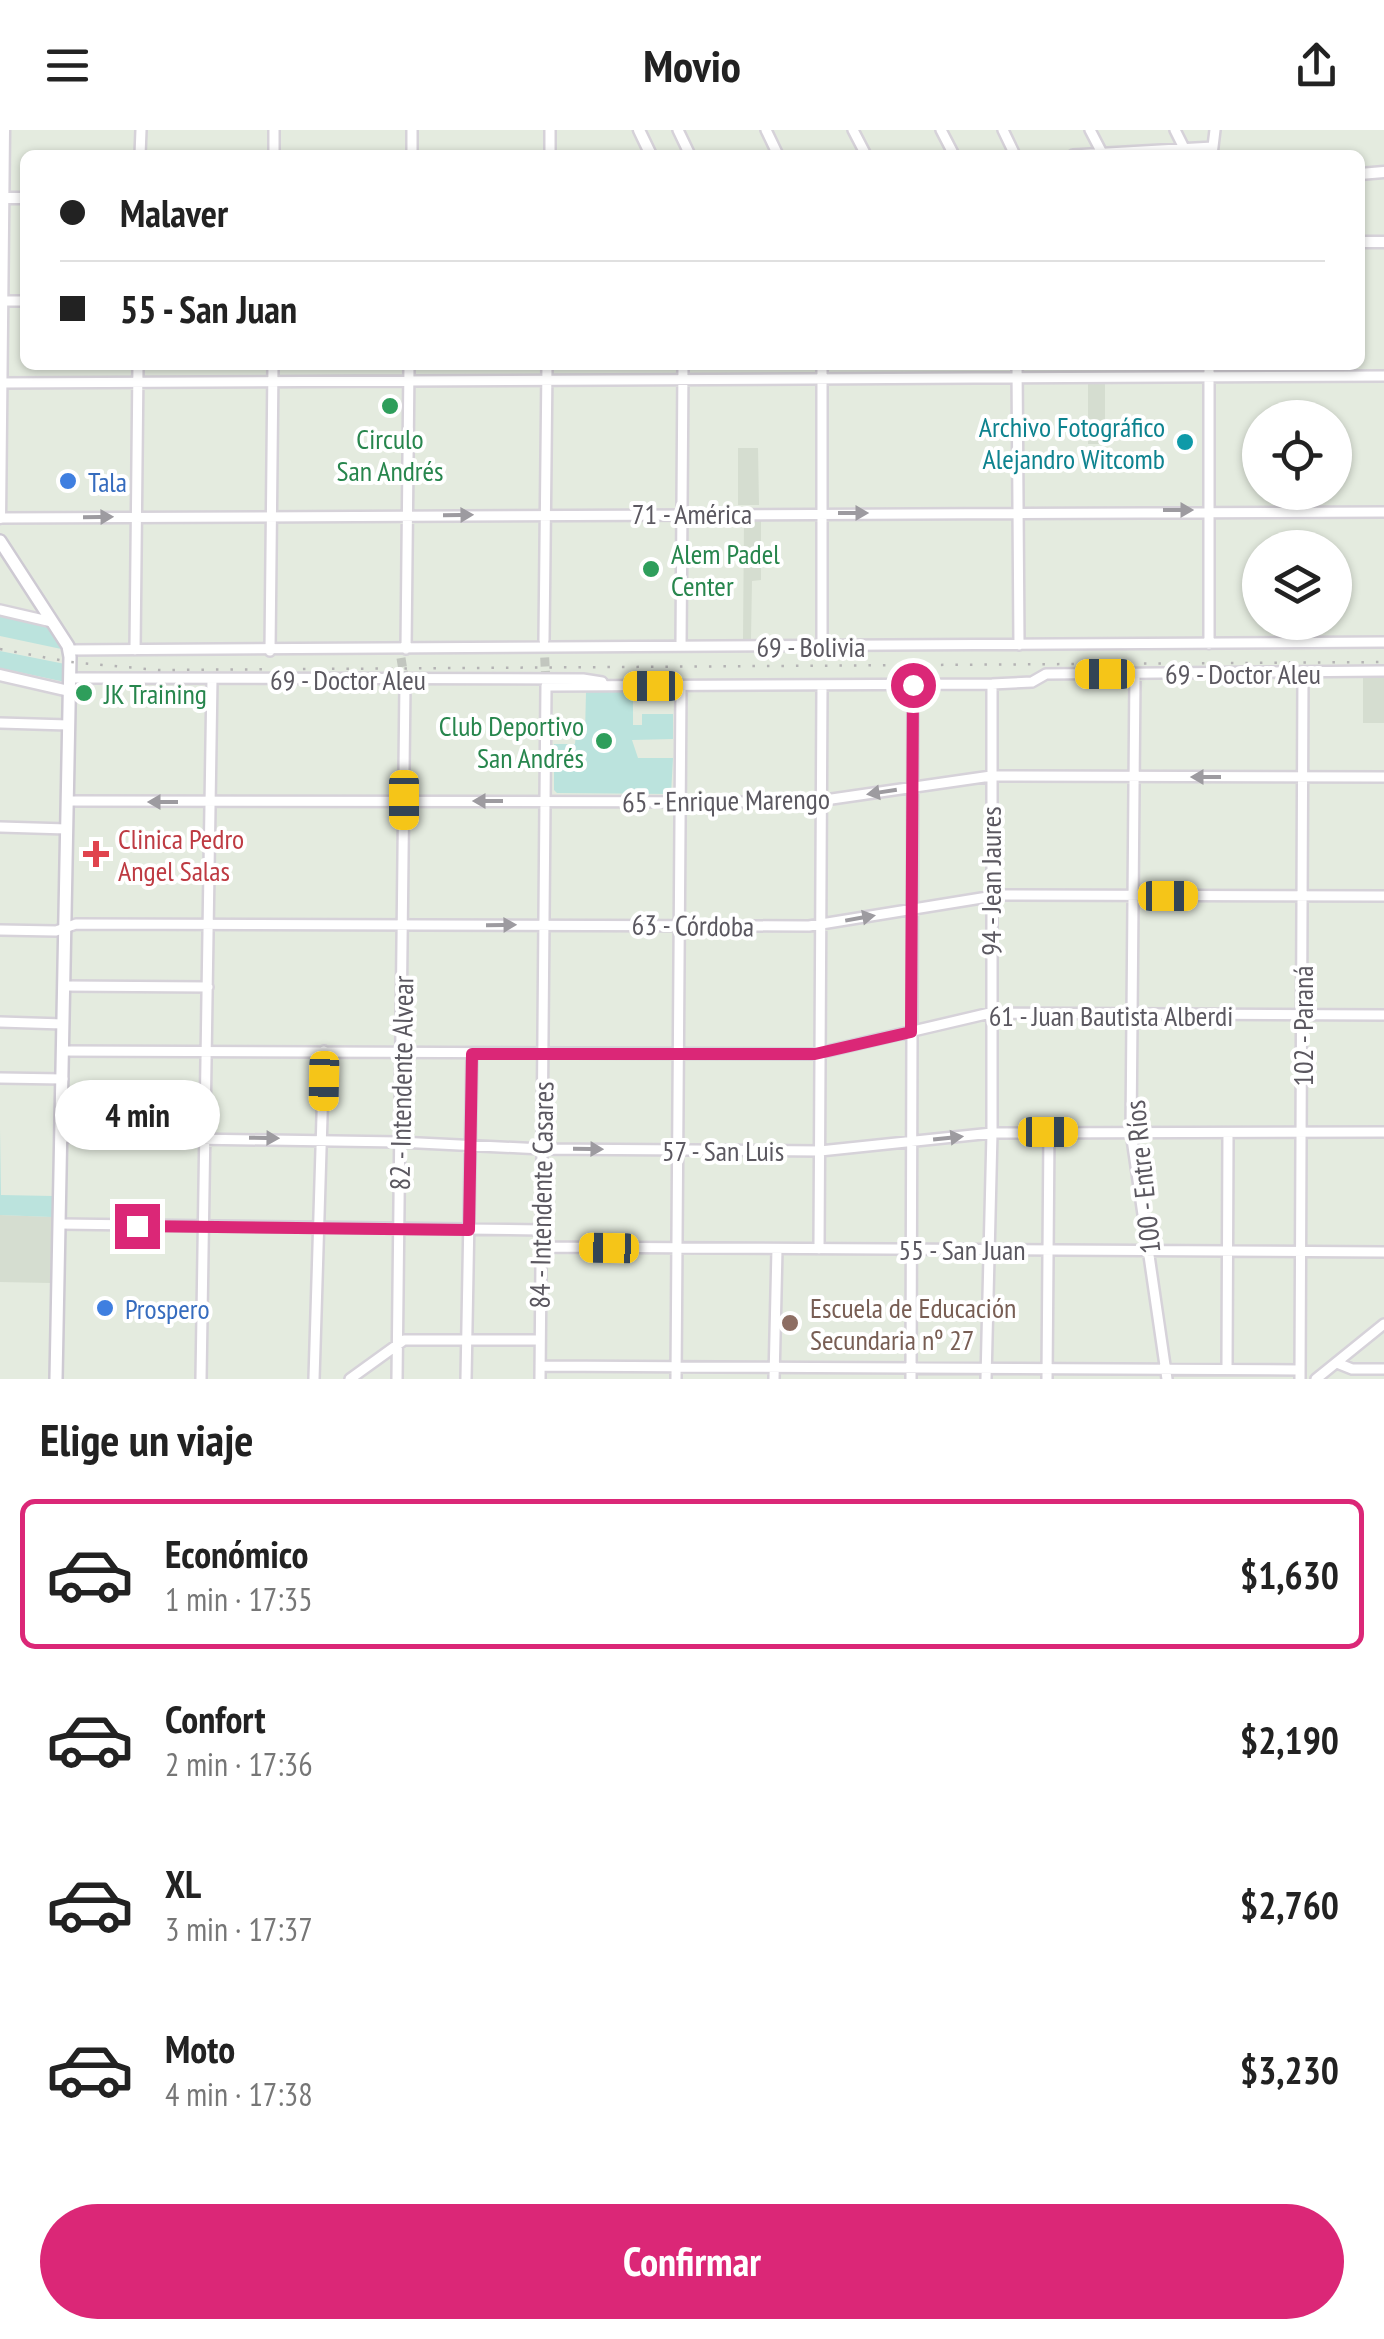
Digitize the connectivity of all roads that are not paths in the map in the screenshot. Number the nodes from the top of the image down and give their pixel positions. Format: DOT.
graph roads {
  1 [pos="4,130"];
  2 [pos="1175,130"];
  3 [pos="1184,148"];
  4 [pos="1151,150"];
  5 [pos="1203,150"];
  6 [pos="2,198"];
  7 [pos="1,301"];
  8 [pos="138,370"];
  9 [pos="273,370"];
  10 [pos="409,370"];
  11 [pos="548,370"];
  12 [pos="682,370"];
  13 [pos="822,370"];
  14 [pos="1017,370"];
  15 [pos="1209,370"];
  16 [pos="1115,371"];
  17 [pos="1384,376"];
  18 [pos="1209,377"];
  19 [pos="1017,378"];
  20 [pos="822,379"];
  21 [pos="682,380"];
  22 [pos="273,381"];
  23 [pos="547,381"];
  24 [pos="408,382"];
  25 [pos="1,383"];
  26 [pos="137,384"];
  27 [pos="1210,510"];
  28 [pos="1016,512"];
  29 [pos="1384,512"];
  30 [pos="682,513"];
  31 [pos="823,513"];
  32 [pos="545,514"];
  33 [pos="134,516"];
  34 [pos="407,516"];
  35 [pos="272,517"];
  36 [pos="0,518"];
  37 [pos="0,541"];
  38 [pos="0,610"];
  39 [pos="52,622"];
  40 [pos="1384,642"];
  41 [pos="1210,644"];
  42 [pos="544,645"];
  43 [pos="822,645"];
  44 [pos="1018,645"];
  45 [pos="682,646"];
  46 [pos="69,650"];
  47 [pos="136,650"];
  48 [pos="270,650"];
  49 [pos="404,653"];
  50 [pos="1384,672"];
  51 [pos="1135,674"];
  52 [pos="1303,674"];
  53 [pos="0,675"];
  54 [pos="212,679"];
  55 [pos="405,680"];
  56 [pos="547,682"];
  57 [pos="70,684"];
  58 [pos="992,684"];
  59 [pos="913,685"];
  60 [pos="822,686"];
  61 [pos="681,687"];
  62 [pos="0,724"];
  63 [pos="68,725"];
  64 [pos="991,776"];
  65 [pos="1134,776"];
  66 [pos="1304,777"];
  67 [pos="1384,777"];
  68 [pos="914,786"];
  69 [pos="404,800"];
  70 [pos="67,801"];
  71 [pos="546,801"];
  72 [pos="821,801"];
  73 [pos="210,802"];
  74 [pos="680,803"];
  75 [pos="0,827"];
  76 [pos="66,828"];
  77 [pos="990,896"];
  78 [pos="1134,896"];
  79 [pos="1384,896"];
  80 [pos="1303,897"];
  81 [pos="913,908"];
  82 [pos="544,924"];
  83 [pos="679,924"];
  84 [pos="208,925"];
  85 [pos="404,926"];
  86 [pos="821,926"];
  87 [pos="65,928"];
  88 [pos="0,930"];
  89 [pos="64,986"];
  90 [pos="208,987"];
  91 [pos="990,1013"];
  92 [pos="1133,1014"];
  93 [pos="1384,1014"];
  94 [pos="1302,1015"];
  95 [pos="0,1022"];
  96 [pos="63,1024"];
  97 [pos="911,1032"];
  98 [pos="207,1050"];
  99 [pos="62,1051"];
  100 [pos="324,1052"];
  101 [pos="401,1052"];
  102 [pos="678,1052"];
  103 [pos="543,1053"];
  104 [pos="820,1053"];
  105 [pos="472,1054"];
  106 [pos="0,1078"];
  107 [pos="62,1079"];
  108 [pos="1048,1132"];
  109 [pos="1131,1132"];
  110 [pos="1301,1132"];
  111 [pos="1384,1132"];
  112 [pos="992,1133"];
  113 [pos="1228,1133"];
  114 [pos="61,1137"];
  115 [pos="206,1137"];
  116 [pos="322,1140"];
  117 [pos="911,1141"];
  118 [pos="400,1142"];
  119 [pos="469,1145"];
  120 [pos="542,1148"];
  121 [pos="677,1150"];
  122 [pos="820,1151"];
  123 [pos="60,1224"];
  124 [pos="205,1227"];
  125 [pos="319,1230"];
  126 [pos="400,1230"];
  127 [pos="469,1230"];
  128 [pos="541,1230"];
  129 [pos="540,1247"];
  130 [pos="819,1248"];
  131 [pos="677,1250"];
  132 [pos="776,1250"];
  133 [pos="911,1250"];
  134 [pos="988,1250"];
  135 [pos="1048,1250"];
  136 [pos="1150,1250"];
  137 [pos="1227,1251"];
  138 [pos="1300,1251"];
  139 [pos="1384,1252"];
  140 [pos="1384,1324"];
  141 [pos="467,1340"];
  142 [pos="540,1340"];
  143 [pos="398,1342"];
  144 [pos="1337,1363"];
  145 [pos="540,1366"];
  146 [pos="676,1366"];
  147 [pos="775,1367"];
  148 [pos="911,1367"];
  149 [pos="1227,1368"];
  150 [pos="1384,1369"];
  151 [pos="986,1374"];
  152 [pos="1048,1374"];
  153 [pos="1167,1374"];
  154 [pos="1300,1377"];
  155 [pos="56,1379"];
  156 [pos="200,1379"];
  157 [pos="314,1379"];
  158 [pos="350,1379"];
  159 [pos="397,1379"];
  160 [pos="466,1379"];
  161 [pos="540,1379"];
  162 [pos="676,1379"];
  163 [pos="774,1379"];
  164 [pos="911,1379"];
  165 [pos="1316,1379"];
  1 -- 6 [label="street"];
  2 -- 3 [label="street"];
  3 -- 4 [label="street"];
  3 -- 5 [label="street"];
  6 -- 7 [label="street"];
  7 -- 25 [label="street"];
  8 -- 26 [label="street"];
  9 -- 22 [label="street"];
  10 -- 24 [label="street"];
  11 -- 23 [label="street"];
  12 -- 21 [label="street"];
  13 -- 20 [label="street"];
  14 -- 19 [label="street"];
  15 -- 18 [label="street"];
  16 -- 18 [label="street"];
  16 -- 19 [label="street"];
  17 -- 18 [label="street"];
  18 -- 27 [label="street"];
  19 -- 20 [label="street"];
  19 -- 28 [label="street"];
  20 -- 21 [label="street"];
  20 -- 31 [label="street"];
  21 -- 23 [label="street"];
  21 -- 30 [label="street"];
  22 -- 24 [label="street"];
  22 -- 26 [label="street"];
  22 -- 35 [label="street"];
  23 -- 24 [label="street"];
  23 -- 32 [label="street"];
  24 -- 34 [label="street"];
  25 -- 26 [label="street"];
  25 -- 36 [label="street"];
  26 -- 33 [label="street"];
  28 -- 27 [label="street, 71 - América, one-way"];
  27 -- 29 [label="street, 71 - América"];
  27 -- 41 [label="street"];
  31 -- 28 [label="street, 71 - América, one-way"];
  28 -- 44 [label="street"];
  30 -- 31 [label="street, 71 - América"];
  30 -- 32 [label="street, 71 - América"];
  30 -- 45 [label="street"];
  31 -- 43 [label="street"];
  34 -- 32 [label="street, 71 - América, one-way"];
  32 -- 42 [label="street"];
  33 -- 35 [label="street, 71 - América"];
  36 -- 33 [label="street, 71 - América, one-way"];
  33 -- 47 [label="street"];
  34 -- 35 [label="street, 71 - América"];
  34 -- 49 [label="street"];
  35 -- 48 [label="street"];
  37 -- 39 [label="main road"];
  38 -- 39 [label="street"];
  39 -- 46 [label="main road"];
  40 -- 41 [label="street, 69 - Bolivia"];
  41 -- 44 [label="street, 69 - Bolivia"];
  42 -- 45 [label="street, 69 - Bolivia"];
  42 -- 49 [label="street, 69 - Bolivia"];
  43 -- 44 [label="street, 69 - Bolivia"];
  43 -- 45 [label="street, 69 - Bolivia"];
  46 -- 47 [label="street, 69 - Bolivia"];
  46 -- 57 [label="main road"];
  47 -- 48 [label="street, 69 - Bolivia"];
  48 -- 49 [label="street, 69 - Bolivia"];
  50 -- 52 [label="street, 69 - Doctor Aleu"];
  51 -- 52 [label="street, 69 - Doctor Aleu"];
  51 -- 58 [label="street, 69 - Doctor Aleu"];
  51 -- 65 [label="street, 100 - Entre Ríos"];
  52 -- 66 [label="street, 102 - Paraná"];
  53 -- 57 [label="street"];
  54 -- 55 [label="street, 69 - Doctor Aleu"];
  54 -- 57 [label="street, 69 - Doctor Aleu"];
  54 -- 73 [label="street"];
  55 -- 56 [label="street, 69 - Doctor Aleu"];
  55 -- 69 [label="street, 82 - Intendente Alvear"];
  56 -- 61 [label="street, 69 - Doctor Aleu"];
  56 -- 71 [label="street, 84 - Intendente Casares"];
  57 -- 63 [label="main road"];
  58 -- 59 [label="street, 69 - Doctor Aleu"];
  58 -- 64 [label="street, 94 - Jean Jaures"];
  59 -- 60 [label="street, 69 - Doctor Aleu"];
  59 -- 68 [label="street"];
  60 -- 61 [label="street, 69 - Doctor Aleu"];
  60 -- 72 [label="street"];
  61 -- 74 [label="street"];
  62 -- 63 [label="street"];
  63 -- 70 [label="main road"];
  64 -- 65 [label="street, 65 - Enrique Marengo"];
  64 -- 68 [label="street, 65 - Enrique Marengo"];
  64 -- 77 [label="street, 94 - Jean Jaures"];
  66 -- 65 [label="street, 65 - Enrique Marengo, one-way"];
  65 -- 78 [label="street, 100 - Entre Ríos"];
  66 -- 67 [label="street, 65 - Enrique Marengo"];
  66 -- 80 [label="street, 102 - Paraná"];
  68 -- 72 [label="street, 65 - Enrique Marengo, one-way"];
  68 -- 81 [label="street"];
  71 -- 69 [label="street, 65 - Enrique Marengo, one-way"];
  69 -- 73 [label="street, 65 - Enrique Marengo"];
  69 -- 85 [label="street, 82 - Intendente Alvear"];
  73 -- 70 [label="street, 65 - Enrique Marengo, one-way"];
  70 -- 76 [label="main road"];
  71 -- 74 [label="street, 65 - Enrique Marengo"];
  71 -- 82 [label="street, 84 - Intendente Casares"];
  72 -- 74 [label="street, 65 - Enrique Marengo"];
  72 -- 86 [label="street"];
  73 -- 84 [label="street"];
  74 -- 83 [label="street"];
  75 -- 76 [label="street"];
  76 -- 87 [label="main road"];
  77 -- 78 [label="street, 63 - Córdoba"];
  77 -- 81 [label="street, 63 - Córdoba"];
  77 -- 91 [label="street, 94 - Jean Jaures"];
  78 -- 80 [label="street, 63 - Córdoba"];
  78 -- 92 [label="street, 100 - Entre Ríos"];
  79 -- 80 [label="street, 63 - Córdoba"];
  80 -- 94 [label="street, 102 - Paraná"];
  86 -- 81 [label="street, 63 - Córdoba, one-way"];
  81 -- 97 [label="street"];
  82 -- 83 [label="street, 63 - Córdoba"];
  85 -- 82 [label="street, 63 - Córdoba, one-way"];
  82 -- 103 [label="street, 84 - Intendente Casares"];
  83 -- 86 [label="street, 63 - Córdoba"];
  83 -- 102 [label="street"];
  84 -- 85 [label="street, 63 - Córdoba"];
  84 -- 87 [label="street, 63 - Córdoba"];
  84 -- 90 [label="street"];
  85 -- 101 [label="street, 82 - Intendente Alvear"];
  86 -- 104 [label="street"];
  87 -- 88 [label="street, 63 - Córdoba"];
  87 -- 89 [label="main road"];
  89 -- 90 [label="street"];
  89 -- 96 [label="main road"];
  90 -- 98 [label="street"];
  91 -- 92 [label="street, 61 - Juan Bautista Alberdi"];
  91 -- 97 [label="street, 61 - Juan Bautista Alberdi"];
  91 -- 112 [label="street, 94 - Jean Jaures"];
  92 -- 94 [label="street, 61 - Juan Bautista Alberdi"];
  92 -- 109 [label="street, 100 - Entre Ríos"];
  93 -- 94 [label="street, 61 - Juan Bautista Alberdi"];
  94 -- 110 [label="street, 102 - Paraná"];
  95 -- 96 [label="street"];
  96 -- 99 [label="main road"];
  97 -- 104 [label="street, 61 - Juan Bautista Alberdi"];
  97 -- 117 [label="street"];
  98 -- 99 [label="street, 61 - Juan Bautista Alberdi"];
  98 -- 100 [label="street, 61 - Juan Bautista Alberdi"];
  98 -- 115 [label="street"];
  99 -- 107 [label="main road"];
  100 -- 101 [label="street, 61 - Juan Bautista Alberdi"];
  100 -- 116 [label="street"];
  101 -- 105 [label="street, 61 - Juan Bautista Alberdi"];
  101 -- 118 [label="street, 82 - Intendente Alvear"];
  102 -- 103 [label="street, 61 - Juan Bautista Alberdi"];
  102 -- 104 [label="street, 61 - Juan Bautista Alberdi"];
  102 -- 121 [label="street"];
  103 -- 105 [label="street, 61 - Juan Bautista Alberdi"];
  103 -- 120 [label="street, 84 - Intendente Casares"];
  104 -- 122 [label="street"];
  105 -- 119 [label="street"];
  106 -- 107 [label="street"];
  107 -- 114 [label="main road"];
  108 -- 109 [label="street, 57 - San Luis"];
  108 -- 112 [label="street, 57 - San Luis"];
  108 -- 135 [label="street"];
  109 -- 113 [label="street, 57 - San Luis"];
  109 -- 136 [label="street, 100 - Entre Ríos"];
  110 -- 111 [label="street, 57 - San Luis"];
  110 -- 113 [label="street, 57 - San Luis"];
  110 -- 138 [label="street, 102 - Paraná"];
  117 -- 112 [label="street, 57 - San Luis, one-way"];
  112 -- 134 [label="street, 94 - Jean Jaures"];
  113 -- 137 [label="street"];
  114 -- 115 [label="street, 57 - San Luis"];
  114 -- 123 [label="main road"];
  115 -- 116 [label="street, 57 - San Luis, one-way"];
  115 -- 124 [label="street"];
  116 -- 118 [label="street, 57 - San Luis"];
  116 -- 125 [label="street"];
  117 -- 122 [label="street, 57 - San Luis"];
  117 -- 133 [label="street"];
  118 -- 119 [label="street, 57 - San Luis"];
  118 -- 126 [label="street, 82 - Intendente Alvear"];
  119 -- 120 [label="street, 57 - San Luis"];
  119 -- 127 [label="street"];
  120 -- 121 [label="street, 57 - San Luis, one-way"];
  120 -- 128 [label="street, 84 - Intendente Casares"];
  121 -- 122 [label="street, 57 - San Luis"];
  121 -- 131 [label="street"];
  122 -- 130 [label="street"];
  123 -- 124 [label="street"];
  123 -- 155 [label="main road"];
  124 -- 125 [label="street"];
  124 -- 156 [label="street"];
  125 -- 126 [label="street"];
  125 -- 157 [label="street"];
  126 -- 127 [label="street"];
  126 -- 143 [label="street, 82 - Intendente Alvear"];
  127 -- 128 [label="street"];
  127 -- 141 [label="street"];
  128 -- 129 [label="street, 84 - Intendente Casares"];
  129 -- 131 [label="street, 55 - San Juan"];
  129 -- 142 [label="street, 84 - Intendente Casares"];
  130 -- 132 [label="street, 55 - San Juan"];
  130 -- 133 [label="street, 55 - San Juan"];
  131 -- 132 [label="street, 55 - San Juan"];
  131 -- 146 [label="street"];
  132 -- 147 [label="street"];
  133 -- 134 [label="street, 55 - San Juan"];
  133 -- 148 [label="street"];
  134 -- 135 [label="street, 55 - San Juan"];
  134 -- 151 [label="street, 94 - Jean Jaures"];
  135 -- 136 [label="street, 55 - San Juan"];
  135 -- 152 [label="street"];
  136 -- 137 [label="street, 55 - San Juan"];
  136 -- 153 [label="street, 100 - Entre Ríos"];
  137 -- 138 [label="street, 55 - San Juan"];
  137 -- 149 [label="street"];
  138 -- 139 [label="street, 55 - San Juan"];
  138 -- 154 [label="street, 102 - Paraná"];
  140 -- 144 [label="street"];
  141 -- 142 [label="street"];
  141 -- 143 [label="street"];
  141 -- 160 [label="street"];
  142 -- 145 [label="street, 84 - Intendente Casares"];
  143 -- 158 [label="street"];
  143 -- 159 [label="street, 82 - Intendente Alvear"];
  144 -- 150 [label="street"];
  144 -- 165 [label="street"];
  145 -- 146 [label="street"];
  145 -- 161 [label="street, 84 - Intendente Casares"];
  146 -- 147 [label="street"];
  146 -- 162 [label="street"];
  147 -- 148 [label="street"];
  147 -- 163 [label="street"];
  148 -- 151 [label="street"];
  148 -- 164 [label="street"];
  149 -- 153 [label="street"];
  149 -- 154 [label="street"];
  151 -- 152 [label="street"];
  152 -- 153 [label="street"];
}
